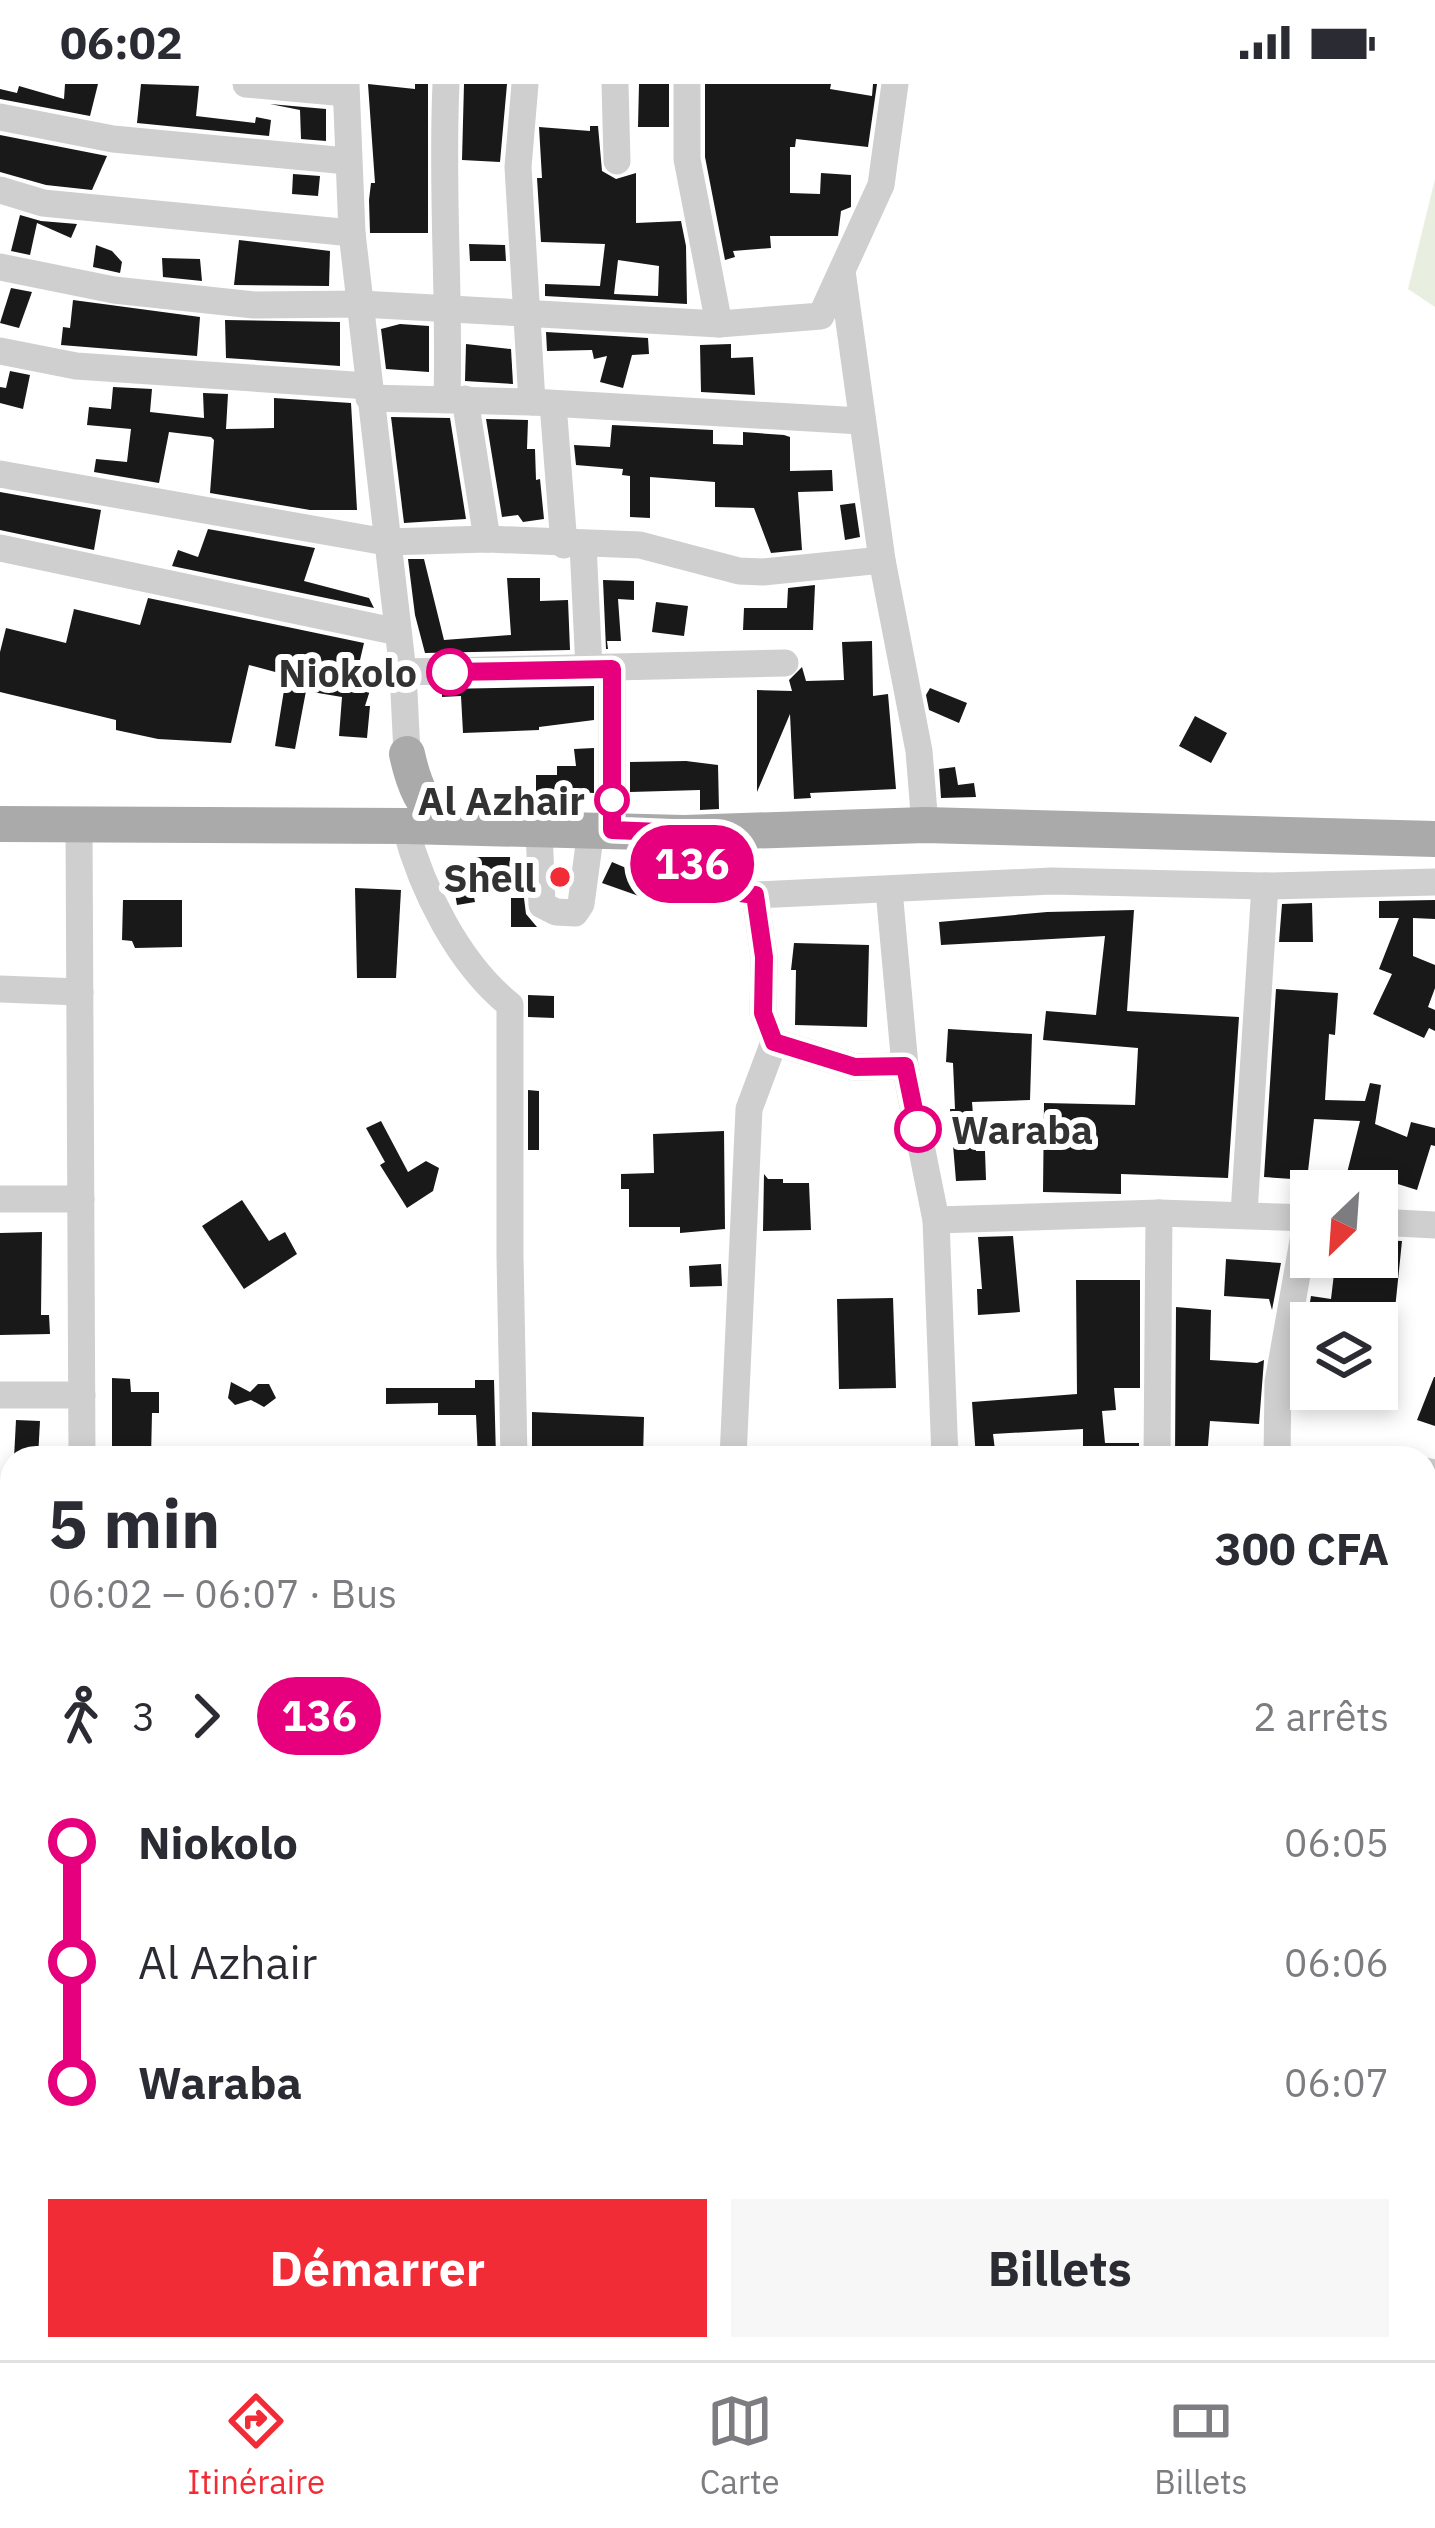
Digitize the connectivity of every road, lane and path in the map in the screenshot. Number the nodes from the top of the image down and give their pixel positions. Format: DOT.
graph roads {
  1 [pos="247,84"];
  2 [pos="446,84"];
  3 [pos="525,84"];
  4 [pos="615,84"];
  5 [pos="687,84"];
  6 [pos="896,84"];
  7 [pos="346,89"];
  8 [pos="0,117"];
  9 [pos="347,161"];
  10 [pos="617,161"];
  11 [pos="0,190"];
  12 [pos="352,233"];
  13 [pos="0,267"];
  14 [pos="842,271"];
  15 [pos="361,304"];
  16 [pos="450,310"];
  17 [pos="526,312"];
  18 [pos="718,324"];
  19 [pos="0,352"];
  20 [pos="368,392"];
  21 [pos="456,398"];
  22 [pos="542,403"];
  23 [pos="861,421"];
  24 [pos="0,474"];
  25 [pos="488,539"];
  26 [pos="386,542"];
  27 [pos="574,545"];
  28 [pos="0,548"];
  29 [pos="882,560"];
  30 [pos="398,632"];
  31 [pos="785,663"];
  32 [pos="601,669"];
  33 [pos="403,672"];
  34 [pos="407,754"];
  35 [pos="0,824"];
  36 [pos="79,824"];
  37 [pos="925,825"];
  38 [pos="393,826"];
  39 [pos="446,827"];
  40 [pos="539,829"];
  41 [pos="601,830"];
  42 [pos="684,833"];
  43 [pos="1435,838"];
  44 [pos="1435,882"];
  45 [pos="1265,886"];
  46 [pos="889,890"];
  47 [pos="755,895"];
  48 [pos="0,988"];
  49 [pos="80,992"];
  50 [pos="774,1042"];
  51 [pos="905,1066"];
  52 [pos="0,1198"];
  53 [pos="81,1199"];
  54 [pos="1159,1213"];
  55 [pos="1244,1213"];
  56 [pos="1290,1217"];
  57 [pos="936,1220"];
  58 [pos="1398,1223"];
  59 [pos="1435,1225"];
  60 [pos="1298,1278"];
  61 [pos="0,1395"];
  62 [pos="82,1395"];
  63 [pos="82,1446"];
  64 [pos="514,1446"];
  65 [pos="734,1446"];
  66 [pos="945,1446"];
  67 [pos="1157,1446"];
  68 [pos="1277,1446"];
  1 -- 7 [label="street"];
  2 -- 16 [label="street"];
  3 -- 17 [label="street"];
  4 -- 10 [label="street"];
  5 -- 18 [label="street"];
  6 -- 14 [label="street"];
  7 -- 9 [label="street"];
  8 -- 9 [label="street"];
  9 -- 12 [label="street"];
  11 -- 12 [label="street"];
  12 -- 15 [label="street"];
  13 -- 15 [label="street"];
  14 -- 18 [label="street"];
  14 -- 23 [label="street"];
  15 -- 16 [label="street"];
  15 -- 20 [label="street"];
  16 -- 17 [label="street"];
  16 -- 21 [label="street"];
  17 -- 18 [label="street"];
  17 -- 22 [label="street"];
  19 -- 20 [label="street"];
  20 -- 21 [label="street"];
  20 -- 26 [label="street"];
  21 -- 22 [label="street"];
  21 -- 25 [label="street"];
  22 -- 23 [label="street"];
  22 -- 27 [label="street"];
  23 -- 29 [label="street"];
  24 -- 26 [label="street"];
  25 -- 26 [label="street"];
  25 -- 27 [label="street"];
  26 -- 30 [label="street"];
  27 -- 29 [label="street"];
  27 -- 32 [label="street"];
  28 -- 30 [label="street"];
  29 -- 37 [label="street"];
  30 -- 33 [label="street"];
  31 -- 32 [label="street"];
  32 -- 33 [label="street"];
  32 -- 41 [label="street"];
  33 -- 34 [label="street"];
  34 -- 38 [label="main road"];
  34 -- 39 [label="main road"];
  35 -- 36 [label="main road"];
  36 -- 38 [label="main road"];
  36 -- 49 [label="street"];
  37 -- 42 [label="main road"];
  37 -- 43 [label="main road"];
  38 -- 39 [label="main road"];
  38 -- 64 [label="street"];
  39 -- 40 [label="main road"];
  40 -- 41 [label="main road"];
  40 -- 41 [label="street"];
  41 -- 42 [label="main road"];
  42 -- 47 [label="street"];
  44 -- 45 [label="street"];
  45 -- 46 [label="street"];
  45 -- 55 [label="street"];
  46 -- 47 [label="street"];
  46 -- 51 [label="street"];
  47 -- 50 [label="street"];
  48 -- 49 [label="street"];
  49 -- 53 [label="street"];
  50 -- 51 [label="street"];
  50 -- 65 [label="street"];
  51 -- 57 [label="street"];
  52 -- 53 [label="street"];
  53 -- 62 [label="street"];
  54 -- 55 [label="street"];
  54 -- 57 [label="street"];
  54 -- 67 [label="street"];
  55 -- 56 [label="street"];
  57 -- 66 [label="street"];
  58 -- 59 [label="street"];
  60 -- 68 [label="street"];
  61 -- 62 [label="street"];
  62 -- 63 [label="street"];
}
